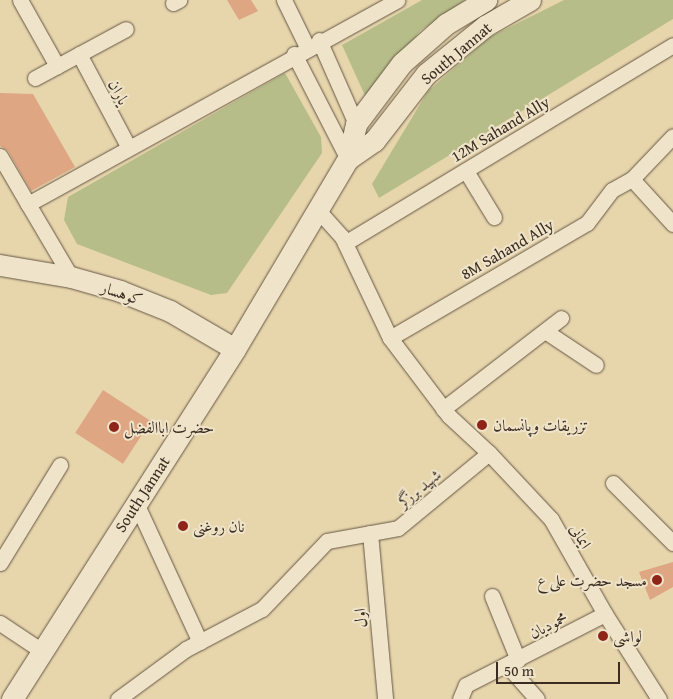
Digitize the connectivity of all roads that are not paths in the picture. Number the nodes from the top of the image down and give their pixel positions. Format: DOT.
graph roads {
  1 [pos="20,0"];
  2 [pos="284,0"];
  3 [pos="397,0"];
  4 [pos="486,0"];
  5 [pos="530,0"];
  6 [pos="126,29"];
  7 [pos="673,45"];
  8 [pos="307,47"];
  9 [pos="79,54"];
  10 [pos="57,66"];
  11 [pos="35,78"];
  12 [pos="356,124"];
  13 [pos="673,136"];
  14 [pos="128,146"];
  15 [pos="0,156"];
  16 [pos="348,159"];
  17 [pos="466,171"];
  18 [pos="632,179"];
  19 [pos="28,204"];
  20 [pos="317,209"];
  21 [pos="494,217"];
  22 [pos="673,224"];
  23 [pos="345,244"];
  24 [pos="0,265"];
  25 [pos="71,277"];
  26 [pos="561,318"];
  27 [pos="545,331"];
  28 [pos="390,338"];
  29 [pos="235,349"];
  30 [pos="596,365"];
  31 [pos="443,409"];
  32 [pos="489,453"];
  33 [pos="60,465"];
  34 [pos="614,483"];
  35 [pos="136,503"];
  36 [pos="370,533"];
  37 [pos="673,543"];
  38 [pos="0,563"];
  39 [pos="492,596"];
  40 [pos="605,614"];
  41 [pos="0,623"];
  42 [pos="200,642"];
  43 [pos="42,651"];
  44 [pos="513,662"];
  45 [pos="12,699"];
  46 [pos="118,699"];
  47 [pos="385,699"];
  48 [pos="460,699"];
  49 [pos="537,699"];
  50 [pos="659,699"];
  1 -- 10 [label="street"];
  2 -- 8 [label="street"];
  3 -- 8 [label="street"];
  4 -- 12 [label="main road, South Jannat"];
  5 -- 16 [label="main road, South Jannat"];
  6 -- 9 [label="street"];
  7 -- 17 [label="street, 12M Sahand Ally"];
  8 -- 12 [label="street"];
  8 -- 14 [label="street"];
  8 -- 16 [label="street"];
  9 -- 10 [label="street"];
  9 -- 14 [label="street, یاران"];
  10 -- 11 [label="street"];
  12 -- 16 [label="main road, South Jannat"];
  13 -- 18 [label="street"];
  14 -- 19 [label="street"];
  15 -- 19 [label="street"];
  16 -- 20 [label="main road, South Jannat"];
  17 -- 21 [label="street"];
  17 -- 23 [label="street, 12M Sahand Ally"];
  18 -- 22 [label="street"];
  18 -- 28 [label="street, 8M Sahand Ally"];
  19 -- 25 [label="street"];
  20 -- 23 [label="street"];
  20 -- 29 [label="main road, South Jannat"];
  23 -- 28 [label="street"];
  24 -- 25 [label="main road, کوهسار"];
  25 -- 29 [label="main road, کوهسار"];
  26 -- 27 [label="street"];
  27 -- 30 [label="street"];
  27 -- 31 [label="street"];
  28 -- 31 [label="street"];
  29 -- 35 [label="main road, South Jannat"];
  31 -- 32 [label="street"];
  32 -- 36 [label="street, شهید برزگر"];
  32 -- 40 [label="street, ایمانی"];
  33 -- 38 [label="street"];
  34 -- 37 [label="street"];
  35 -- 42 [label="street"];
  35 -- 43 [label="main road, South Jannat"];
  36 -- 42 [label="street, شهید برزگر"];
  36 -- 47 [label="street, اول"];
  39 -- 44 [label="street"];
  40 -- 44 [label="street, محمودیان"];
  40 -- 50 [label="street, ایمانی"];
  41 -- 43 [label="street"];
  42 -- 46 [label="street, شهید برزگر"];
  43 -- 45 [label="main road, South Jannat"];
  44 -- 48 [label="street, محمودیان"];
  44 -- 49 [label="street"];
}
